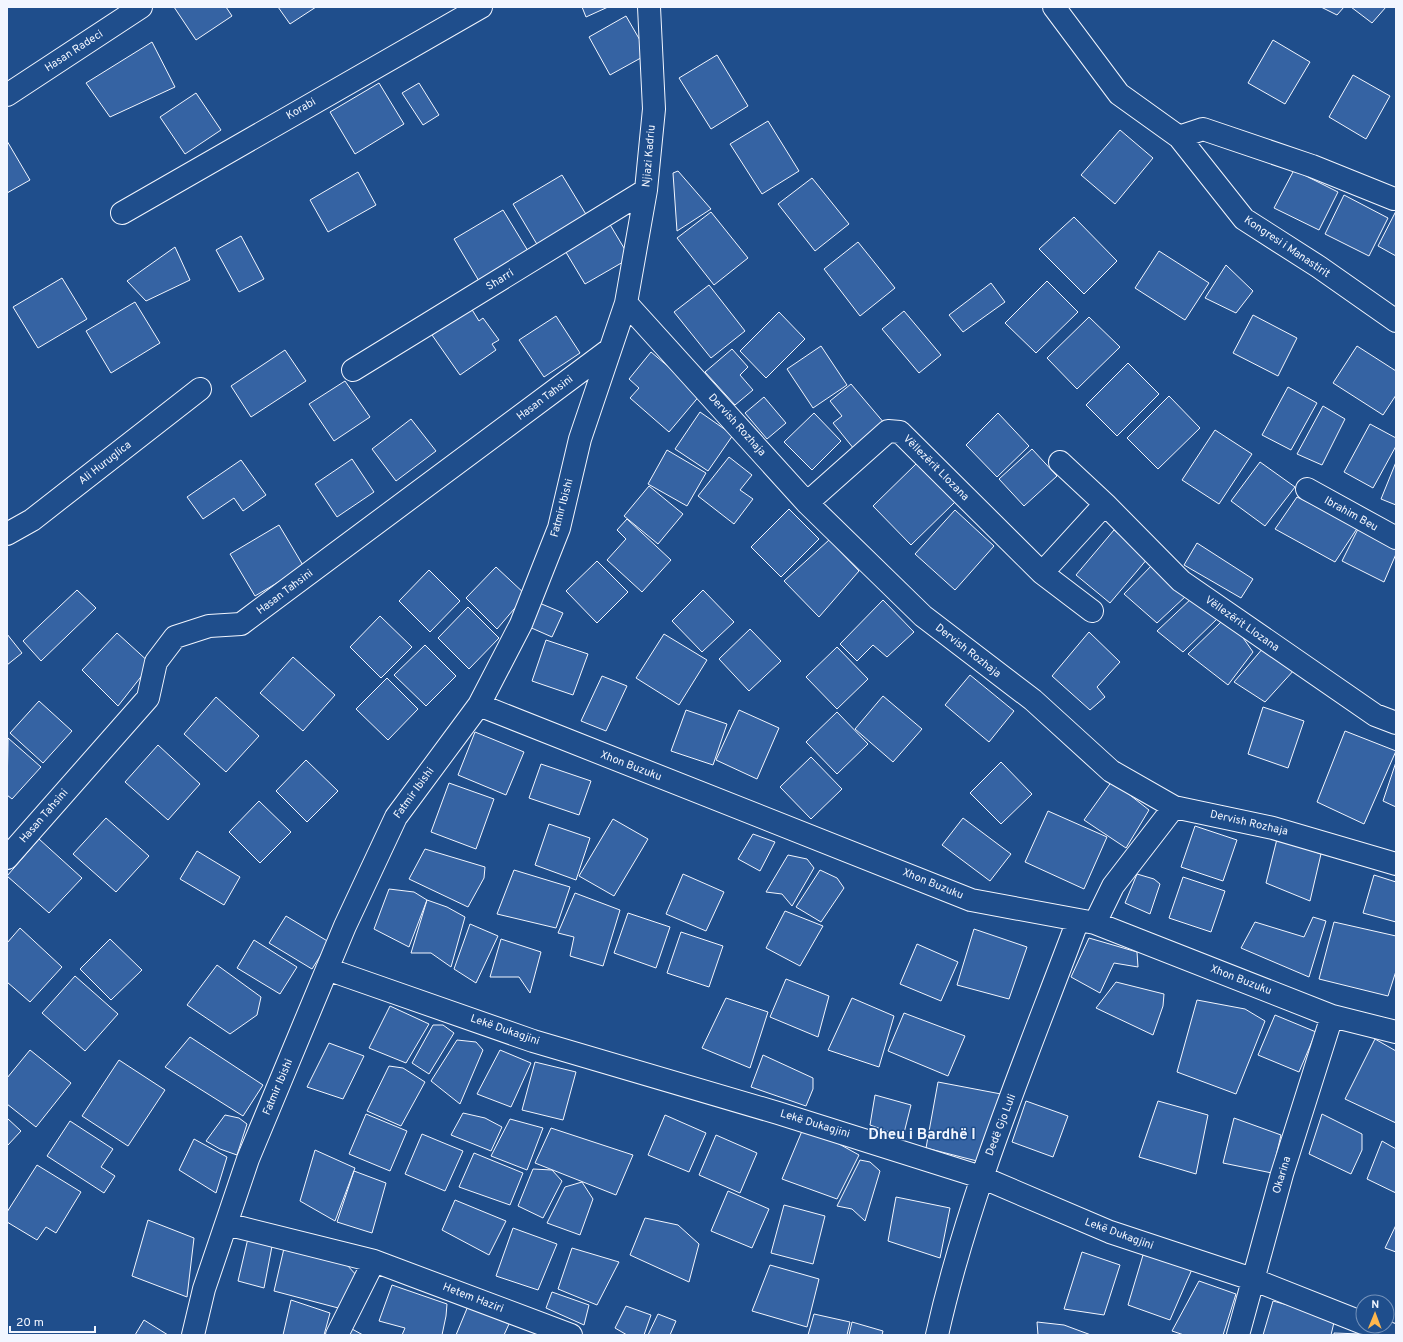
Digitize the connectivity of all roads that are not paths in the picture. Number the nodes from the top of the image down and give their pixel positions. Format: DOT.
graph roads {
  1 [pos="141,7"];
  2 [pos="481,7"];
  3 [pos="649,7"];
  4 [pos="1054,7"];
  5 [pos="7,96"];
  6 [pos="1179,137"];
  7 [pos="646,190"];
  8 [pos="1394,200"];
  9 [pos="122,213"];
  10 [pos="626,303"];
  11 [pos="1396,321"];
  12 [pos="609,350"];
  13 [pos="353,370"];
  14 [pos="200,389"];
  15 [pos="1060,462"];
  16 [pos="1307,489"];
  17 [pos="807,503"];
  18 [pos="1105,504"];
  19 [pos="7,534"];
  20 [pos="1396,538"];
  21 [pos="1042,573"];
  22 [pos="1092,611"];
  23 [pos="479,705"];
  24 [pos="1396,723"];
  25 [pos="1174,807"];
  26 [pos="7,858"];
  27 [pos="1396,864"];
  28 [pos="1086,922"];
  29 [pos="327,970"];
  30 [pos="1332,1016"];
  31 [pos="1396,1032"];
  32 [pos="981,1176"];
  33 [pos="226,1224"];
  34 [pos="374,1261"];
  35 [pos="1252,1279"];
  36 [pos="1355,1320"];
  37 [pos="193,1335"];
  38 [pos="337,1335"];
  39 [pos="571,1335"];
  40 [pos="937,1335"];
  41 [pos="1238,1335"];
  1 -- 5 [label="street, Hasan Radeci"];
  2 -- 9 [label="street, Korabi"];
  3 -- 7 [label="street, Njiazi Kadriu"];
  4 -- 6 [label="street, Kongresi i Manastirit"];
  6 -- 8 [label="street"];
  6 -- 11 [label="street, Kongresi i Manastirit"];
  7 -- 10 [label="street, Njiazi Kadriu"];
  7 -- 13 [label="street, Sharri"];
  10 -- 12 [label="street, Fatmir Ibishi"];
  10 -- 17 [label="street, Dervish Rozhaja"];
  12 -- 23 [label="street, Fatmir Ibishi"];
  12 -- 26 [label="street, Hasan Tahsini"];
  14 -- 19 [label="street, Ali Huruglica"];
  15 -- 18 [label="street, Vëllezërit Llozana"];
  16 -- 20 [label="street, Ibrahim Beu"];
  17 -- 21 [label="street, Vëllezërit Llozana"];
  17 -- 25 [label="street, Dervish Rozhaja"];
  18 -- 21 [label="street"];
  18 -- 24 [label="street, Vëllezërit Llozana"];
  21 -- 22 [label="street, Vëllezërit Llozana"];
  23 -- 28 [label="street, Xhon Buzuku"];
  23 -- 29 [label="street, Fatmir Ibishi"];
  25 -- 27 [label="street, Dervish Rozhaja"];
  25 -- 28 [label="street, Dedë Gjo Luli"];
  28 -- 30 [label="street, Xhon Buzuku"];
  28 -- 32 [label="street, Dedë Gjo Luli"];
  29 -- 32 [label="street, Lekë Dukagjini"];
  29 -- 33 [label="street, Fatmir Ibishi"];
  30 -- 31 [label="street, Xhon Buzuku"];
  30 -- 35 [label="street, Okarina"];
  32 -- 35 [label="street, Lekë Dukagjini"];
  32 -- 40 [label="street, Dedë Gjo Luli"];
  33 -- 34 [label="street, Hetem Haziri"];
  33 -- 37 [label="street, Fatmir Ibishi"];
  34 -- 38 [label="street"];
  34 -- 39 [label="street, Hetem Haziri"];
  35 -- 36 [label="street, Lekë Dukagjini"];
  35 -- 41 [label="street, Okarina"];
}
